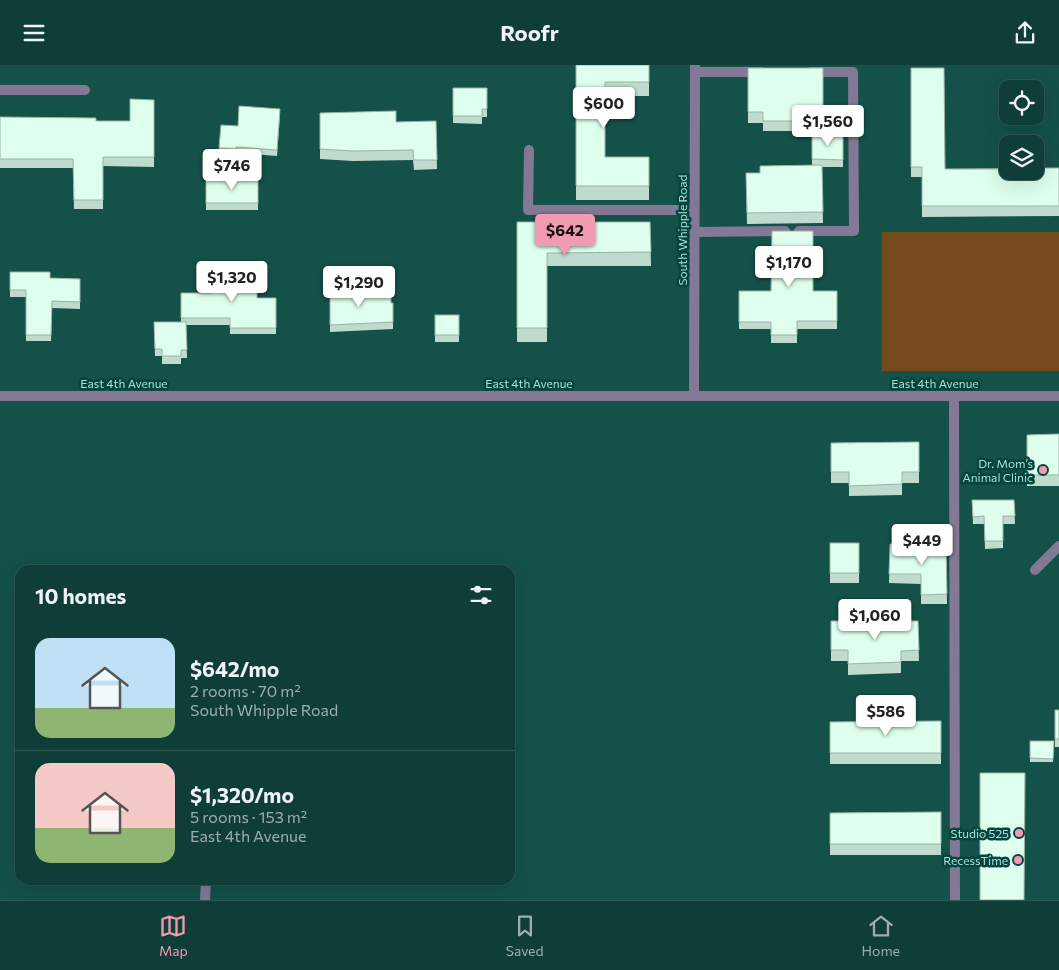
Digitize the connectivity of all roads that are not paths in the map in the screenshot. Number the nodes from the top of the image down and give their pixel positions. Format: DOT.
graph roads {
  1 [pos="695,69"];
  2 [pos="774,72"];
  3 [pos="804,72"];
  4 [pos="0,90"];
  5 [pos="84,90"];
  6 [pos="529,151"];
  7 [pos="694,210"];
  8 [pos="694,232"];
  9 [pos="0,395"];
  10 [pos="694,395"];
  11 [pos="954,395"];
  12 [pos="1059,396"];
  13 [pos="1059,546"];
  14 [pos="1036,570"];
  15 [pos="206,885"];
  16 [pos="205,900"];
  17 [pos="955,900"];
  1 -- 2 [label="street"];
  1 -- 7 [label="street, South Whipple Road"];
  3 -- 8 [label="street"];
  4 -- 5 [label="street"];
  6 -- 7 [label="street"];
  7 -- 8 [label="street, South Whipple Road"];
  8 -- 10 [label="street, South Whipple Road"];
  9 -- 10 [label="street, East 4th Avenue"];
  10 -- 11 [label="street, East 4th Avenue"];
  11 -- 12 [label="street, East 4th Avenue"];
  11 -- 17 [label="street"];
  13 -- 14 [label="street"];
  15 -- 16 [label="street"];
}
